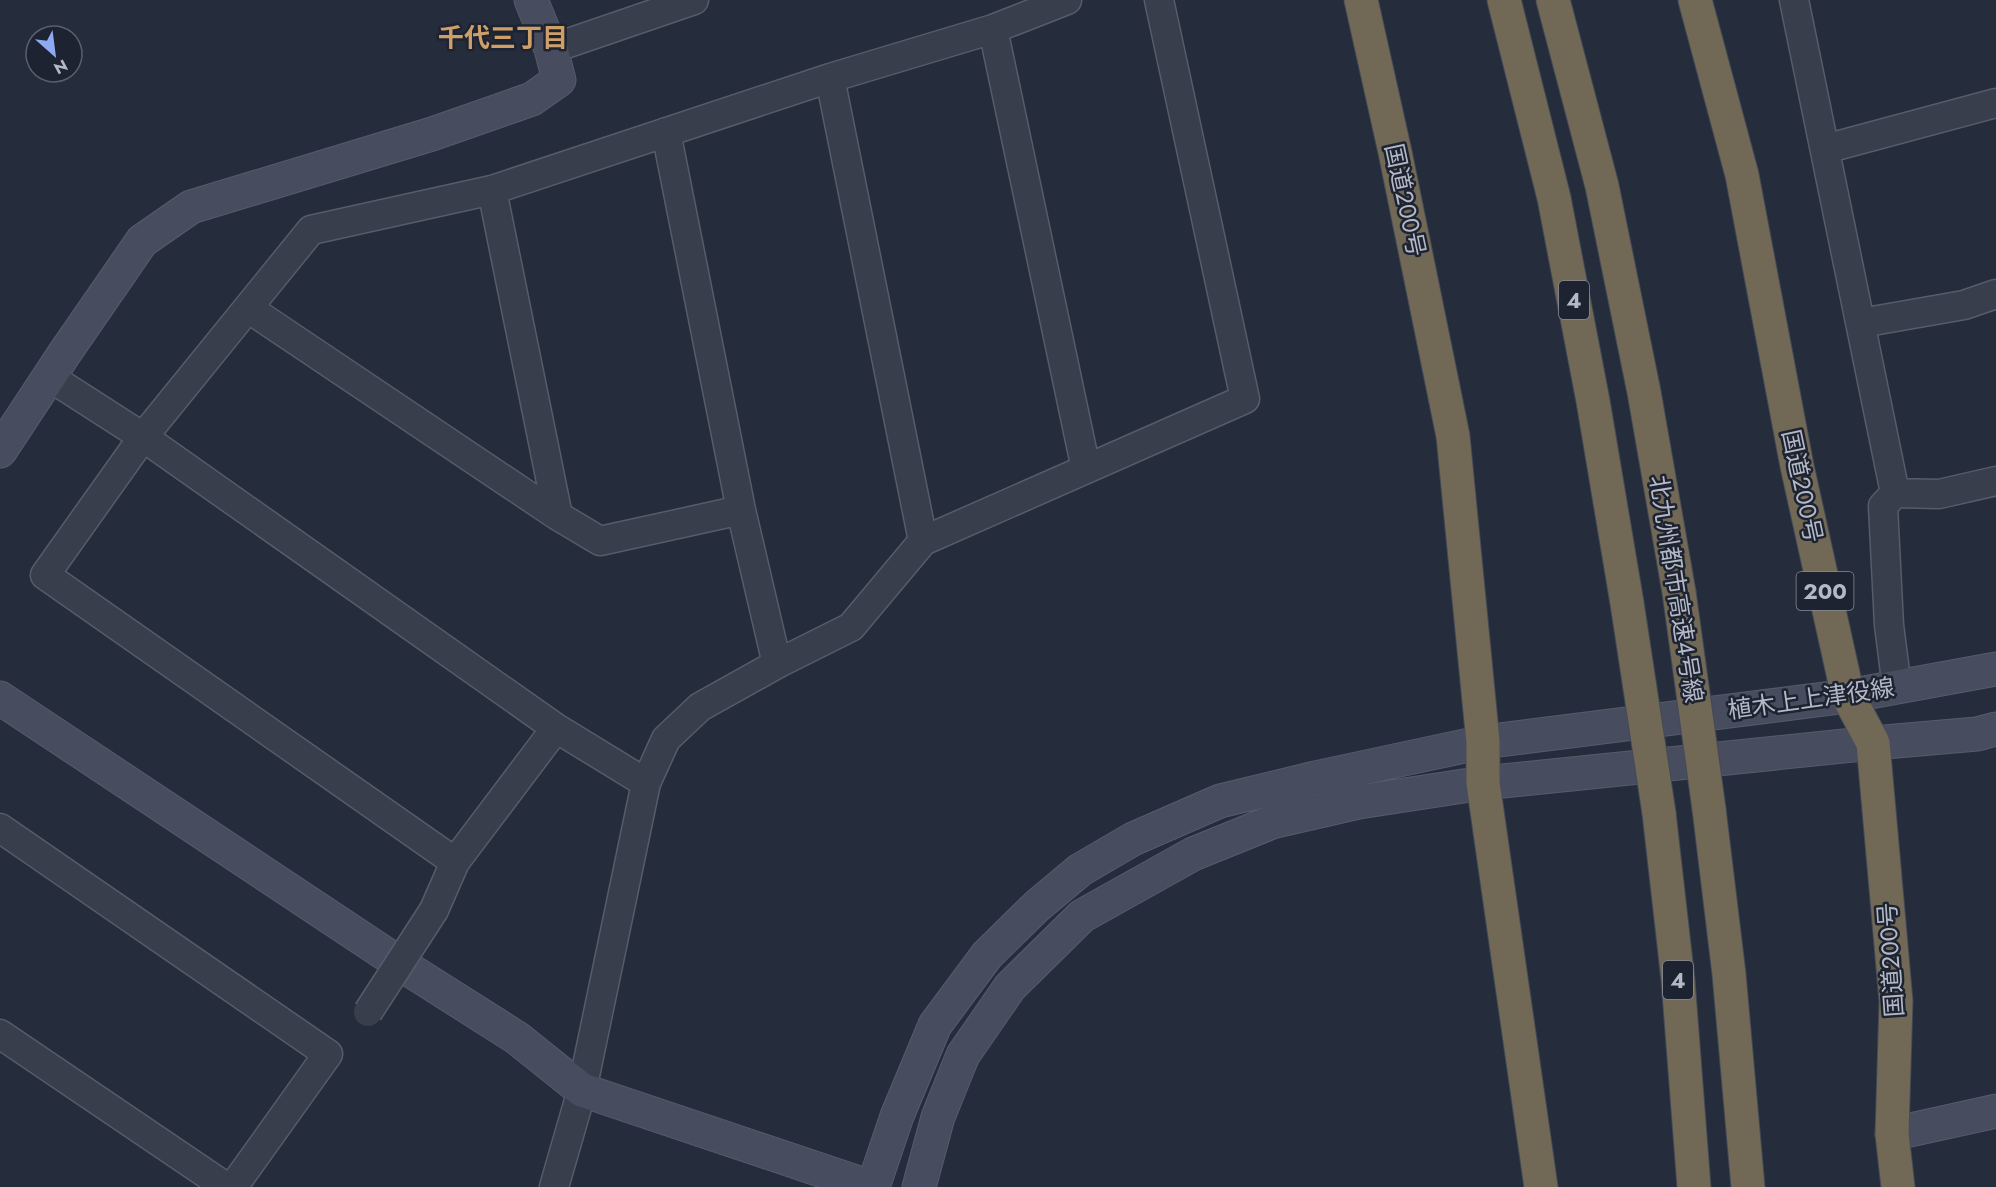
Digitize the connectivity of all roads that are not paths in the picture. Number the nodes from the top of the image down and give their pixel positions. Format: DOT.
graph roads {
  1 [pos="531,0"];
  2 [pos="694,0"];
  3 [pos="1067,0"];
  4 [pos="1159,0"];
  5 [pos="1361,0"];
  6 [pos="1504,0"];
  7 [pos="1553,0"];
  8 [pos="1695,0"];
  9 [pos="1794,0"];
  10 [pos="993,29"];
  11 [pos="551,49"];
  12 [pos="830,78"];
  13 [pos="1996,103"];
  14 [pos="666,132"];
  15 [pos="1825,149"];
  16 [pos="492,190"];
  17 [pos="1996,294"];
  18 [pos="248,308"];
  19 [pos="1861,323"];
  20 [pos="48,376"];
  21 [pos="143,437"];
  22 [pos="0,451"];
  23 [pos="1086,469"];
  24 [pos="1996,481"];
  25 [pos="1895,493"];
  26 [pos="741,510"];
  27 [pos="558,516"];
  28 [pos="922,541"];
  29 [pos="777,664"];
  30 [pos="1996,669"];
  31 [pos="1897,688"];
  32 [pos="1848,696"];
  33 [pos="0,698"];
  34 [pos="556,728"];
  35 [pos="1996,729"];
  36 [pos="1483,742"];
  37 [pos="1872,743"];
  38 [pos="646,783"];
  39 [pos="1482,783"];
  40 [pos="0,828"];
  41 [pos="455,862"];
  42 [pos="368,1012"];
  43 [pos="0,1034"];
  44 [pos="582,1090"];
  45 [pos="1996,1111"];
  46 [pos="1892,1134"];
  47 [pos="226,1187"];
  48 [pos="233,1187"];
  49 [pos="554,1187"];
  50 [pos="872,1187"];
  51 [pos="919,1187"];
  52 [pos="1541,1187"];
  53 [pos="1694,1187"];
  54 [pos="1748,1187"];
  55 [pos="1898,1187"];
  1 -- 11 [label="street"];
  2 -- 11 [label="street"];
  3 -- 10 [label="street"];
  4 -- 23 [label="street"];
  5 -- 36 [label="highway, 国道200号"];
  6 -- 53 [label="highway, 北九州都市高速4号線 / 4, bridge"];
  7 -- 54 [label="highway, 北九州都市高速4号線 / 4, bridge"];
  8 -- 32 [label="highway, 国道200号 / 200"];
  9 -- 15 [label="street"];
  10 -- 12 [label="street"];
  10 -- 23 [label="street"];
  11 -- 20 [label="street"];
  12 -- 14 [label="street"];
  12 -- 28 [label="street"];
  13 -- 15 [label="street"];
  14 -- 16 [label="street"];
  14 -- 26 [label="street"];
  15 -- 19 [label="street"];
  16 -- 18 [label="street"];
  16 -- 27 [label="street"];
  17 -- 19 [label="street"];
  18 -- 21 [label="street"];
  18 -- 27 [label="street"];
  19 -- 25 [label="street"];
  20 -- 21 [label="street"];
  20 -- 22 [label="street"];
  21 -- 34 [label="street"];
  21 -- 41 [label="street"];
  23 -- 28 [label="street"];
  24 -- 25 [label="street"];
  25 -- 31 [label="street"];
  26 -- 27 [label="street"];
  26 -- 29 [label="street"];
  28 -- 29 [label="street"];
  29 -- 38 [label="street"];
  30 -- 31 [label="street, 植木上上津役線"];
  31 -- 32 [label="street, 植木上上津役線"];
  32 -- 36 [label="street, 植木上上津役線"];
  32 -- 37 [label="highway, 国道200号 / 200"];
  33 -- 44 [label="street"];
  34 -- 38 [label="street"];
  34 -- 41 [label="street"];
  35 -- 37 [label="street, 植木上上津役線"];
  36 -- 39 [label="highway, 国道200号"];
  36 -- 50 [label="street, 植木上上津役線"];
  37 -- 39 [label="street, 植木上上津役線"];
  37 -- 46 [label="highway, 国道200号 / 200"];
  38 -- 44 [label="street"];
  39 -- 51 [label="street, 植木上上津役線"];
  39 -- 52 [label="highway, 国道200号"];
  40 -- 48 [label="street"];
  41 -- 42 [label="street, bridge"];
  43 -- 47 [label="street"];
  44 -- 49 [label="street"];
  44 -- 50 [label="street"];
  45 -- 46 [label="street"];
  46 -- 55 [label="highway, 国道200号 / 200"];
}
